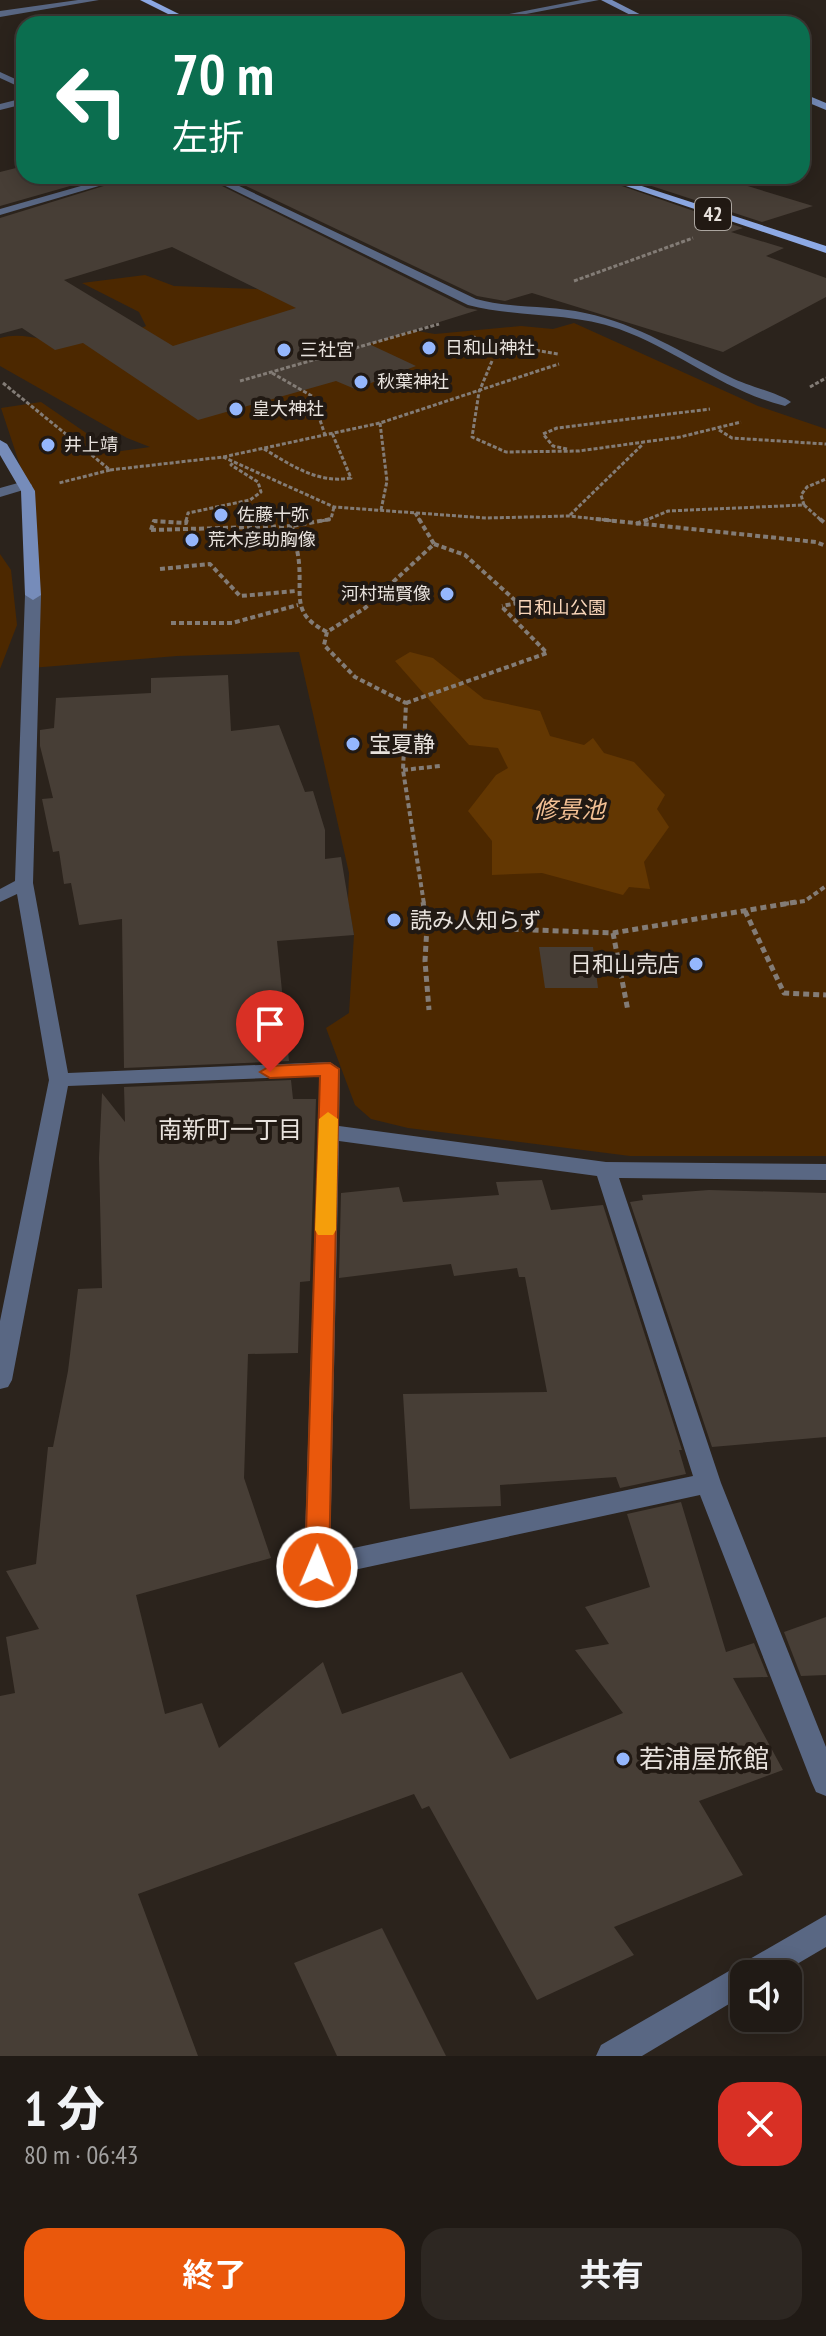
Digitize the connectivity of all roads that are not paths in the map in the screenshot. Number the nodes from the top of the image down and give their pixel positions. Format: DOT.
graph roads {
  1 [pos="95,0"];
  2 [pos="144,0"];
  3 [pos="595,0"];
  4 [pos="605,0"];
  5 [pos="0,14"];
  6 [pos="178,16"];
  7 [pos="503,16"];
  8 [pos="638,16"];
  9 [pos="100,184"];
  10 [pos="227,184"];
  11 [pos="625,184"];
  12 [pos="0,212"];
  13 [pos="826,250"];
  14 [pos="785,402"];
  15 [pos="0,444"];
  16 [pos="26,488"];
  17 [pos="0,493"];
  18 [pos="24,883"];
  19 [pos="0,896"];
  20 [pos="59,1080"];
  21 [pos="328,1132"];
  22 [pos="606,1170"];
  23 [pos="826,1172"];
  24 [pos="0,1380"];
  25 [pos="708,1483"];
  26 [pos="826,1783"];
  27 [pos="826,1930"];
  28 [pos="775,1960"];
  29 [pos="730,1986"];
  30 [pos="612,2056"];
  1 -- 5 [label="street"];
  2 -- 6 [label="main road"];
  3 -- 7 [label="street"];
  4 -- 8 [label="street"];
  9 -- 12 [label="street"];
  10 -- 14 [label="street"];
  11 -- 13 [label="main road, 42"];
  15 -- 16 [label="street"];
  16 -- 17 [label="street"];
  16 -- 18 [label="street"];
  18 -- 19 [label="street"];
  18 -- 20 [label="street"];
  20 -- 21 [label="street"];
  20 -- 24 [label="street"];
  21 -- 22 [label="street"];
  21 -- 25 [label="street"];
  22 -- 23 [label="street"];
  22 -- 25 [label="street"];
  25 -- 26 [label="street"];
  27 -- 28 [label="street"];
  29 -- 30 [label="street"];
}
